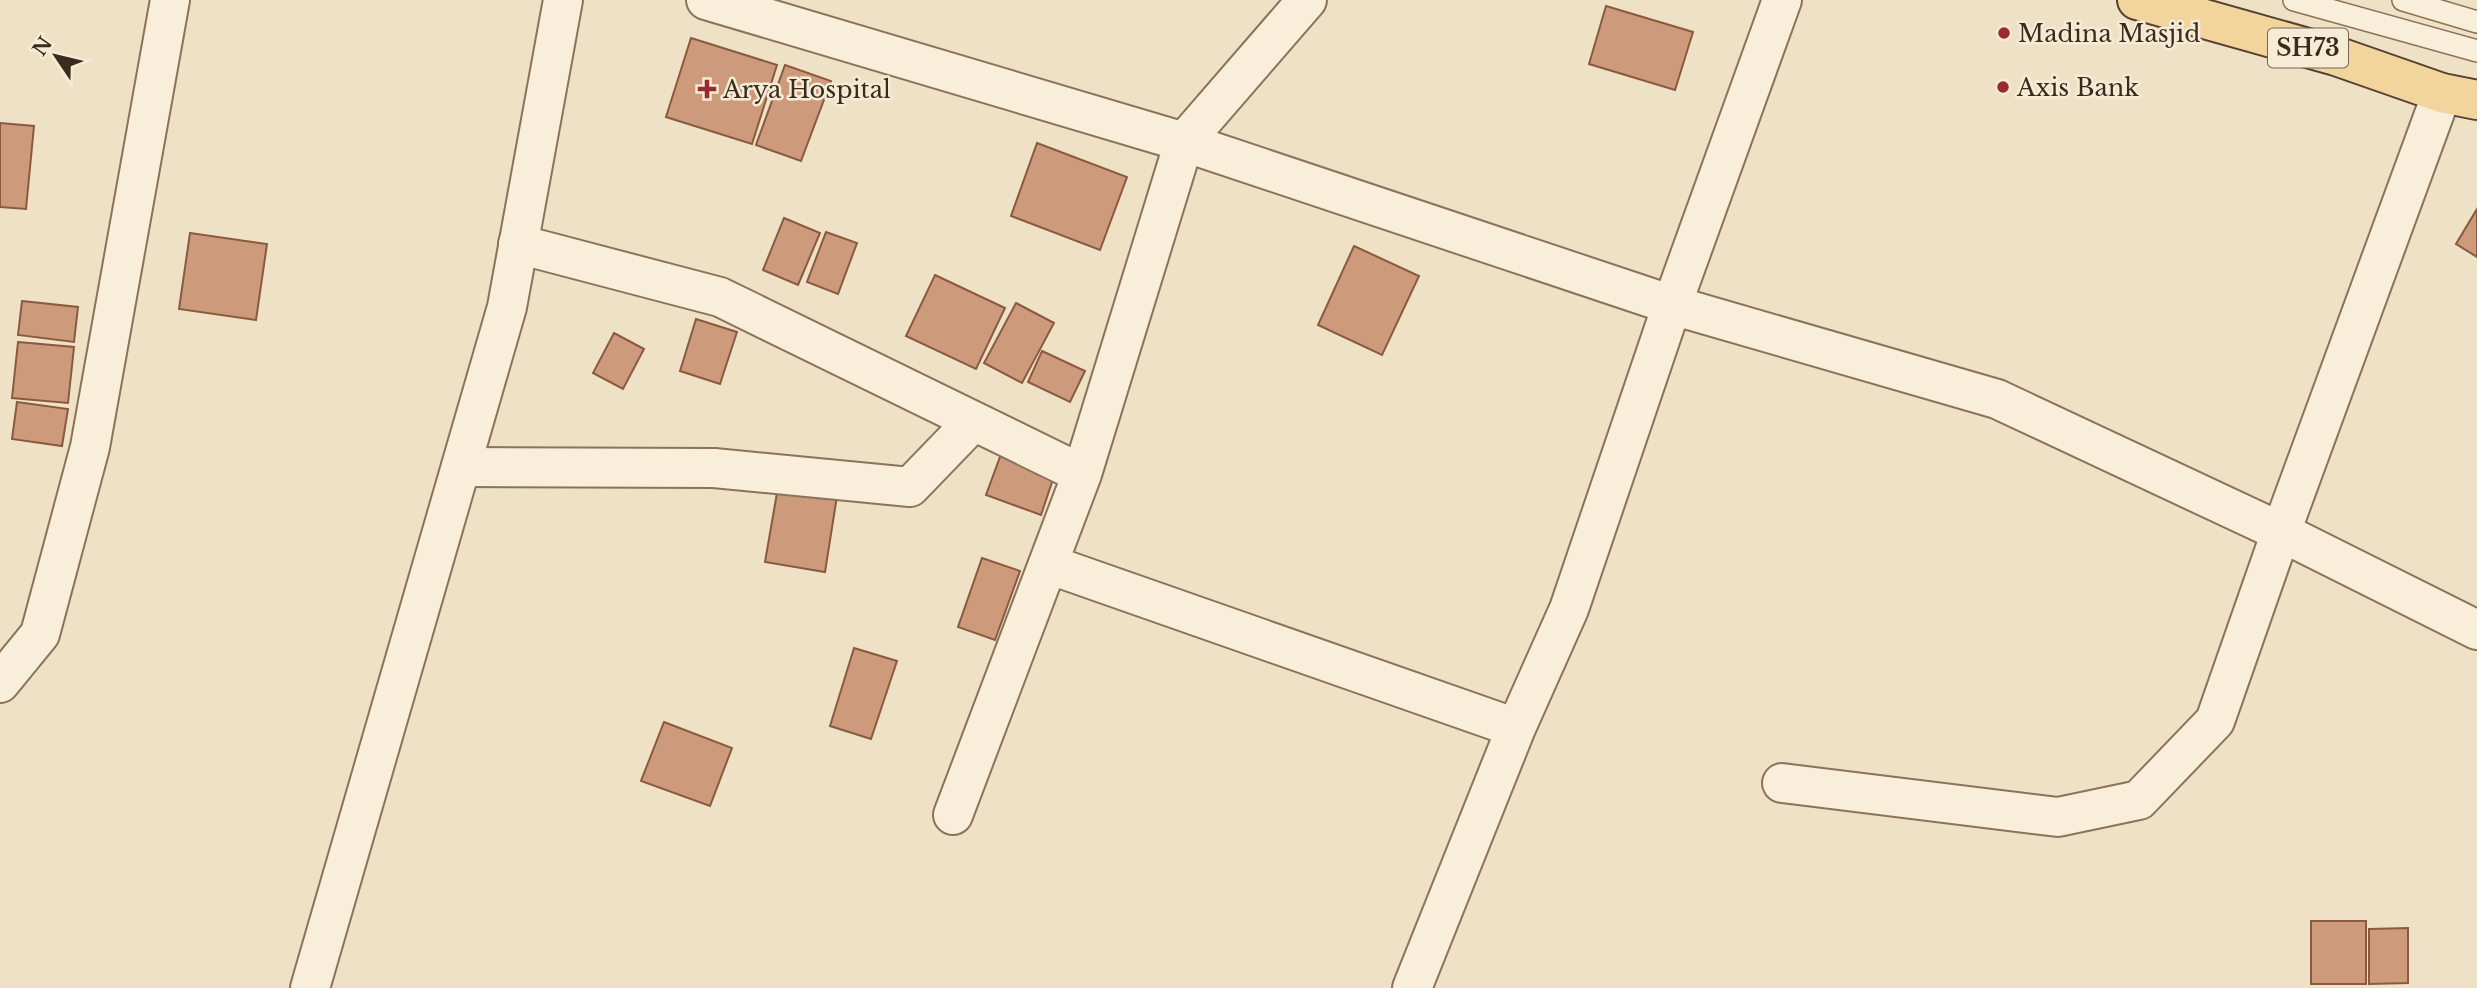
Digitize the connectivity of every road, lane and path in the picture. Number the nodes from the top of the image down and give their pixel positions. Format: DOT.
graph roads {
  1 [pos="170,0"];
  2 [pos="563,0"];
  3 [pos="706,0"];
  4 [pos="1307,0"];
  5 [pos="1782,0"];
  6 [pos="2137,0"];
  7 [pos="2294,0"];
  8 [pos="2403,0"];
  9 [pos="2477,22"];
  10 [pos="2477,51"];
  11 [pos="2459,96"];
  12 [pos="1184,142"];
  13 [pos="519,244"];
  14 [pos="1672,305"];
  15 [pos="965,430"];
  16 [pos="461,467"];
  17 [pos="1082,474"];
  18 [pos="2281,532"];
  19 [pos="1048,564"];
  20 [pos="2477,630"];
  21 [pos="0,683"];
  22 [pos="1516,728"];
  23 [pos="1782,783"];
  24 [pos="953,816"];
  25 [pos="310,988"];
  26 [pos="1412,988"];
  1 -- 21 [label="street"];
  2 -- 13 [label="street"];
  3 -- 12 [label="street"];
  4 -- 12 [label="street"];
  5 -- 14 [label="street"];
  6 -- 11 [label="main road, SH73"];
  7 -- 10 [label="lane"];
  8 -- 9 [label="lane"];
  11 -- 18 [label="street"];
  12 -- 14 [label="street"];
  12 -- 17 [label="street"];
  13 -- 16 [label="street"];
  13 -- 17 [label="street"];
  14 -- 18 [label="street"];
  14 -- 22 [label="street"];
  15 -- 16 [label="street"];
  16 -- 25 [label="street"];
  17 -- 19 [label="street"];
  18 -- 20 [label="street"];
  18 -- 23 [label="street"];
  19 -- 22 [label="street"];
  19 -- 24 [label="street"];
  22 -- 26 [label="street"];
}
